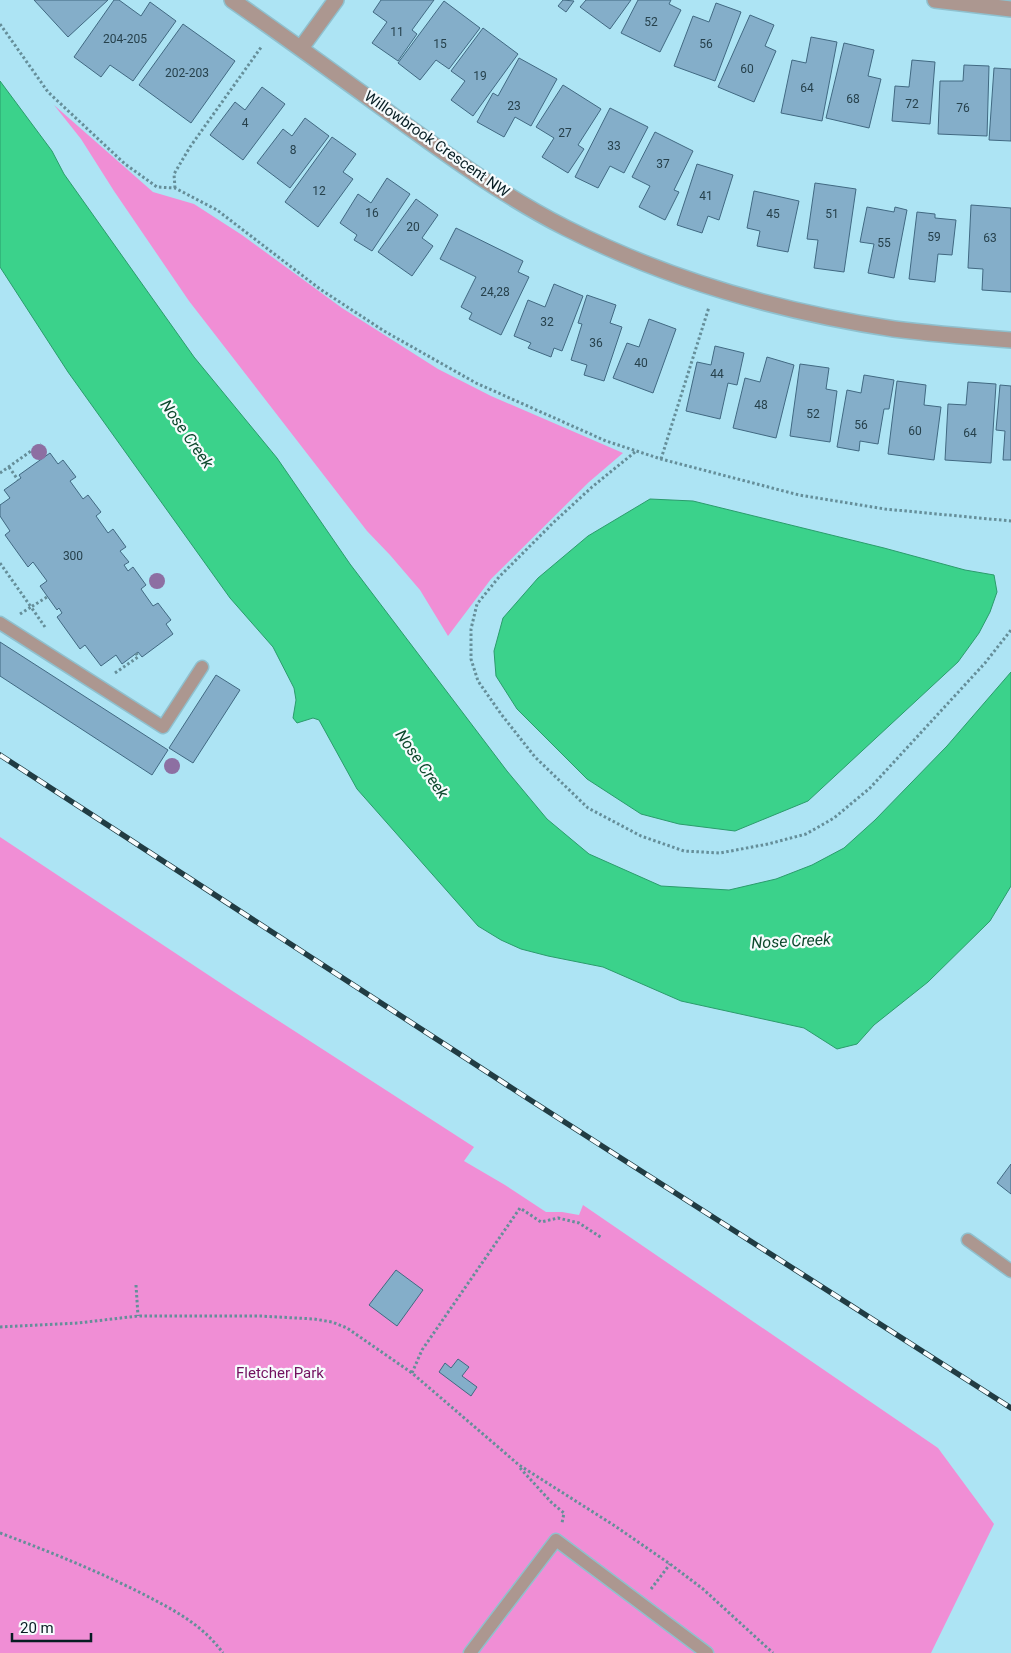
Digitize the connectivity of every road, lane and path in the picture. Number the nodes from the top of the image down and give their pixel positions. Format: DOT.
graph roads {
  1 [pos="232,0"];
  2 [pos="336,0"];
  3 [pos="935,0"];
  4 [pos="1011,9"];
  5 [pos="0,24"];
  6 [pos="274,29"];
  7 [pos="302,48"];
  8 [pos="175,188"];
  9 [pos="715,288"];
  10 [pos="1011,340"];
  11 [pos="41,444"];
  12 [pos="636,451"];
  13 [pos="661,460"];
  14 [pos="9,467"];
  15 [pos="0,473"];
  16 [pos="18,480"];
  17 [pos="1011,521"];
  18 [pos="0,563"];
  19 [pos="47,597"];
  20 [pos="0,623"];
  21 [pos="1011,630"];
  22 [pos="202,667"];
  23 [pos="602,1238"];
  24 [pos="968,1240"];
  25 [pos="1011,1271"];
  26 [pos="136,1286"];
  27 [pos="138,1316"];
  28 [pos="0,1327"];
  29 [pos="412,1372"];
  30 [pos="518,1465"];
  31 [pos="0,1533"];
  32 [pos="556,1540"];
  33 [pos="670,1564"];
  34 [pos="640,1604"];
  35 [pos="223,1653"];
  36 [pos="470,1653"];
  37 [pos="706,1653"];
  38 [pos="773,1653"];
  1 -- 6 [label="street, Willowbrook Crescent NW"];
  2 -- 7 [label="street"];
  3 -- 4 [label="street"];
  5 -- 8 [label="path"];
  6 -- 7 [label="street, Willowbrook Crescent NW"];
  6 -- 8 [label="path"];
  7 -- 9 [label="street, Willowbrook Crescent NW"];
  8 -- 12 [label="path"];
  9 -- 10 [label="street, Willowbrook Crescent NW"];
  9 -- 13 [label="path"];
  11 -- 14 [label="path"];
  12 -- 13 [label="path"];
  12 -- 21 [label="path"];
  13 -- 17 [label="path"];
  14 -- 15 [label="path"];
  14 -- 16 [label="path"];
  18 -- 19 [label="path"];
  20 -- 22 [label="lane"];
  23 -- 29 [label="path"];
  24 -- 25 [label="lane"];
  26 -- 27 [label="path"];
  27 -- 28 [label="path"];
  27 -- 29 [label="path"];
  29 -- 30 [label="path"];
  30 -- 32 [label="path"];
  30 -- 33 [label="path"];
  31 -- 35 [label="path"];
  32 -- 34 [label="lane"];
  32 -- 36 [label="lane"];
  33 -- 34 [label="path"];
  33 -- 38 [label="path"];
  34 -- 37 [label="lane"];
}
